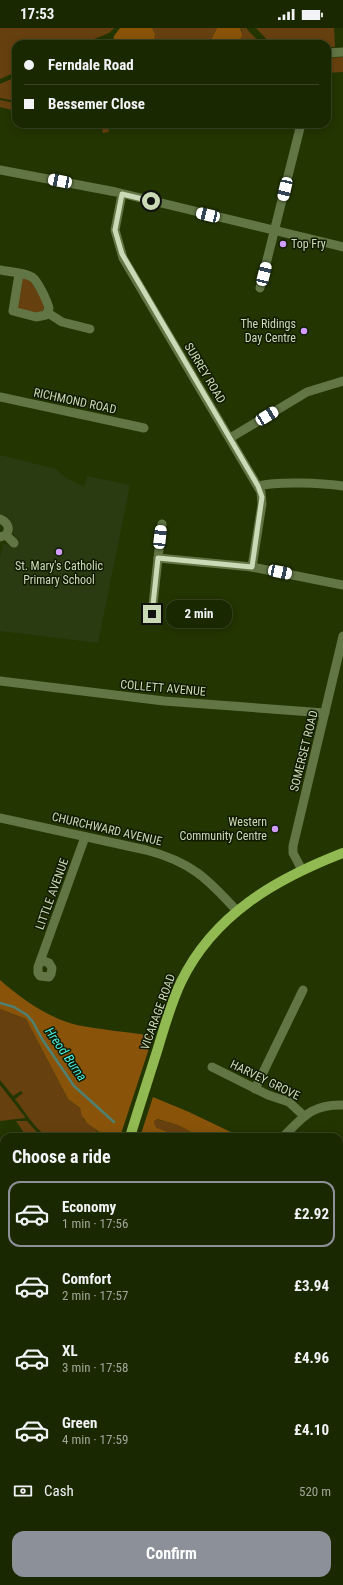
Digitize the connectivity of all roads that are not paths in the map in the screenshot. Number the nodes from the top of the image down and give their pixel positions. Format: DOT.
graph roads {
  1 [pos="343,52"];
  2 [pos="331,53"];
  3 [pos="299,128"];
  4 [pos="0,170"];
  5 [pos="122,194"];
  6 [pos="275,230"];
  7 [pos="343,247"];
  8 [pos="0,270"];
  9 [pos="19,274"];
  10 [pos="260,288"];
  11 [pos="48,313"];
  12 [pos="90,329"];
  13 [pos="343,381"];
  14 [pos="0,397"];
  15 [pos="144,428"];
  16 [pos="230,438"];
  17 [pos="258,486"];
  18 [pos="343,486"];
  19 [pos="0,519"];
  20 [pos="162,524"];
  21 [pos="3,536"];
  22 [pos="14,543"];
  23 [pos="158,558"];
  24 [pos="252,567"];
  25 [pos="343,585"];
  26 [pos="152,614"];
  27 [pos="343,636"];
  28 [pos="0,681"];
  29 [pos="325,713"];
  30 [pos="0,818"];
  31 [pos="86,837"];
  32 [pos="343,854"];
  33 [pos="302,870"];
  34 [pos="237,911"];
  35 [pos="41,960"];
  36 [pos="303,990"];
  37 [pos="212,1067"];
  38 [pos="255,1089"];
  39 [pos="343,1105"];
  40 [pos="304,1116"];
  41 [pos="131,1133"];
  42 [pos="287,1133"];
  1 -- 2 [label="street"];
  3 -- 6 [label="street"];
  4 -- 5 [label="street"];
  5 -- 6 [label="street"];
  5 -- 16 [label="street, SURREY ROAD"];
  6 -- 7 [label="street"];
  6 -- 10 [label="street"];
  8 -- 9 [label="street"];
  9 -- 11 [label="street"];
  9 -- 11 [label="street"];
  11 -- 12 [label="street"];
  13 -- 16 [label="street"];
  14 -- 15 [label="street, RICHMOND ROAD"];
  16 -- 17 [label="street, SURREY ROAD"];
  17 -- 18 [label="street"];
  17 -- 24 [label="street, SURREY ROAD"];
  19 -- 21 [label="street"];
  20 -- 23 [label="street"];
  21 -- 22 [label="street"];
  23 -- 24 [label="street"];
  23 -- 26 [label="street"];
  24 -- 25 [label="street"];
  27 -- 29 [label="street, SOMERSET ROAD"];
  28 -- 29 [label="street, COLLETT AVENUE"];
  29 -- 33 [label="street, SOMERSET ROAD"];
  30 -- 31 [label="street, CHURCHWARD AVENUE"];
  31 -- 34 [label="street, CHURCHWARD AVENUE"];
  31 -- 35 [label="street, LITTLE AVENUE"];
  32 -- 33 [label="main road, VICARAGE ROAD"];
  33 -- 34 [label="main road, VICARAGE ROAD"];
  34 -- 41 [label="main road, VICARAGE ROAD"];
  36 -- 38 [label="street"];
  37 -- 38 [label="street, HARVEY GROVE"];
  38 -- 40 [label="street, HARVEY GROVE"];
  39 -- 40 [label="street"];
  40 -- 42 [label="street"];
}
